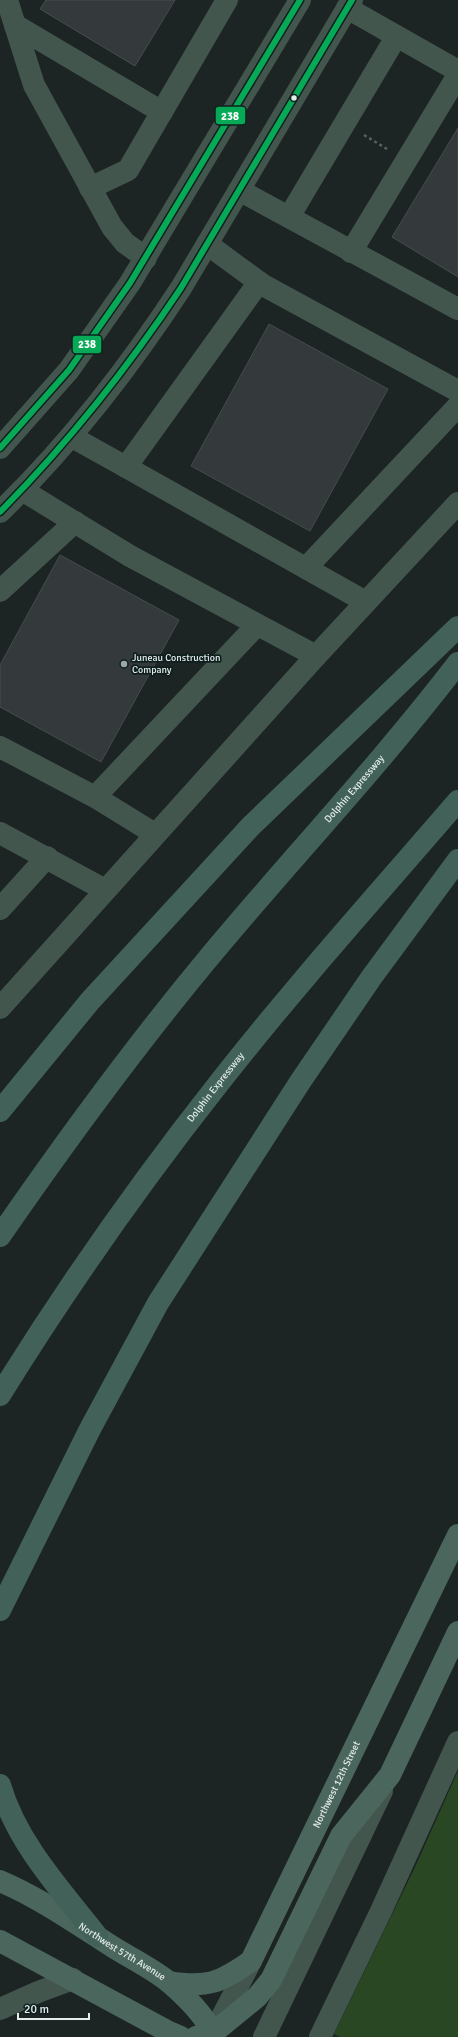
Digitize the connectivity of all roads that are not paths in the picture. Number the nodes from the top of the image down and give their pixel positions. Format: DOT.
graph roads {
  1 [pos="7,0"];
  2 [pos="227,0"];
  3 [pos="300,0"];
  4 [pos="350,4"];
  5 [pos="15,25"];
  6 [pos="396,37"];
  7 [pos="458,71"];
  8 [pos="458,75"];
  9 [pos="162,112"];
  10 [pos="90,188"];
  11 [pos="239,190"];
  12 [pos="289,217"];
  13 [pos="207,244"];
  14 [pos="351,252"];
  15 [pos="146,258"];
  16 [pos="259,282"];
  17 [pos="458,309"];
  18 [pos="458,391"];
  19 [pos="458,406"];
  20 [pos="72,437"];
  21 [pos="0,448"];
  22 [pos="126,467"];
  23 [pos="22,490"];
  24 [pos="458,503"];
  25 [pos="0,512"];
  26 [pos="75,522"];
  27 [pos="306,568"];
  28 [pos="0,591"];
  29 [pos="366,602"];
  30 [pos="258,625"];
  31 [pos="458,628"];
  32 [pos="316,656"];
  33 [pos="458,662"];
  34 [pos="0,747"];
  35 [pos="95,798"];
  36 [pos="458,801"];
  37 [pos="0,833"];
  38 [pos="155,834"];
  39 [pos="47,857"];
  40 [pos="458,860"];
  41 [pos="105,890"];
  42 [pos="0,909"];
  43 [pos="0,1008"];
  44 [pos="0,1111"];
  45 [pos="0,1236"];
  46 [pos="0,1395"];
  47 [pos="458,1535"];
  48 [pos="0,1610"];
  49 [pos="458,1632"];
  50 [pos="458,1742"];
  51 [pos="390,1775"];
  52 [pos="0,1785"];
  53 [pos="0,1881"];
  54 [pos="97,1936"];
  55 [pos="0,1941"];
  56 [pos="251,1961"];
  57 [pos="73,1979"];
  58 [pos="169,1982"];
  59 [pos="0,2009"];
  60 [pos="209,2036"];
  61 [pos="181,2037"];
  62 [pos="264,2037"];
  63 [pos="320,2037"];
  1 -- 5 [label="street"];
  2 -- 9 [label="street"];
  3 -- 15 [label="street"];
  4 -- 6 [label="street"];
  4 -- 11 [label="street"];
  5 -- 9 [label="street"];
  5 -- 10 [label="street"];
  6 -- 7 [label="street"];
  6 -- 12 [label="street"];
  8 -- 14 [label="street"];
  9 -- 10 [label="street"];
  10 -- 15 [label="street"];
  11 -- 12 [label="street"];
  11 -- 13 [label="street"];
  12 -- 14 [label="street"];
  13 -- 16 [label="street"];
  13 -- 20 [label="street"];
  14 -- 17 [label="street"];
  15 -- 21 [label="street"];
  16 -- 18 [label="street"];
  16 -- 22 [label="street"];
  19 -- 27 [label="street"];
  20 -- 22 [label="street"];
  20 -- 23 [label="street"];
  22 -- 27 [label="street"];
  23 -- 25 [label="street"];
  23 -- 26 [label="street"];
  24 -- 29 [label="street"];
  26 -- 28 [label="street"];
  26 -- 30 [label="street"];
  27 -- 29 [label="street"];
  29 -- 32 [label="street"];
  30 -- 32 [label="street"];
  30 -- 35 [label="street"];
  31 -- 44 [label="highway"];
  32 -- 38 [label="street"];
  33 -- 45 [label="highway, Dolphin Expressway"];
  34 -- 35 [label="street"];
  35 -- 38 [label="street"];
  36 -- 46 [label="highway, Dolphin Expressway"];
  37 -- 39 [label="street"];
  38 -- 41 [label="street"];
  39 -- 41 [label="street"];
  39 -- 42 [label="street"];
  40 -- 48 [label="highway"];
  41 -- 43 [label="street"];
  47 -- 56 [label="main road, Northwest 12th Street"];
  49 -- 51 [label="main road"];
  50 -- 63 [label="street"];
  51 -- 60 [label="main road"];
  51 -- 62 [label="street"];
  52 -- 54 [label="highway"];
  53 -- 54 [label="main road, Northwest 57th Avenue"];
  54 -- 58 [label="main road, Northwest 57th Avenue"];
  55 -- 57 [label="main road"];
  56 -- 58 [label="main road"];
  56 -- 60 [label="street, Northwest 12th Street"];
  57 -- 59 [label="street"];
  57 -- 61 [label="main road"];
  58 -- 60 [label="main road, Northwest 57th Avenue"];
}
